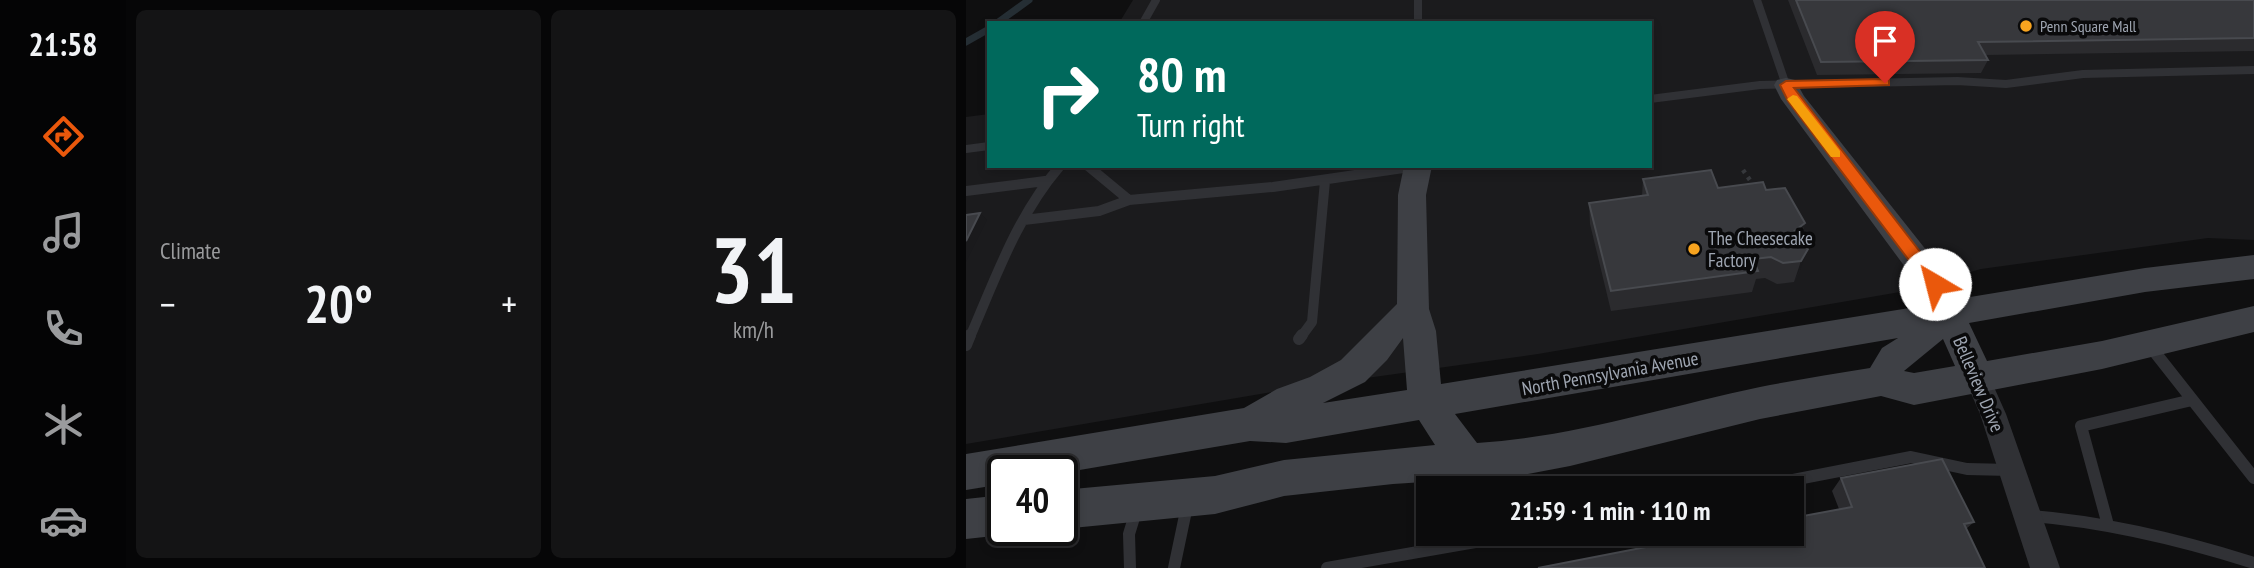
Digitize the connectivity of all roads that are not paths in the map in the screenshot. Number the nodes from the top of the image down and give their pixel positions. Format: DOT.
graph roads {
  1 [pos="1156,0"];
  2 [pos="1418,0"];
  3 [pos="1757,0"];
  4 [pos="1144,21"];
  5 [pos="1419,21"];
  6 [pos="2254,70"];
  7 [pos="1786,85"];
  8 [pos="1652,99"];
  9 [pos="987,146"];
  10 [pos="966,149"];
  11 [pos="1058,168"];
  12 [pos="1090,168"];
  13 [pos="1404,168"];
  14 [pos="1417,168"];
  15 [pos="1325,180"];
  16 [pos="1045,181"];
  17 [pos="966,191"];
  18 [pos="1129,200"];
  19 [pos="1024,220"];
  20 [pos="2254,267"];
  21 [pos="1413,309"];
  22 [pos="1949,314"];
  23 [pos="2254,318"];
  24 [pos="1299,339"];
  25 [pos="2148,344"];
  26 [pos="966,345"];
  27 [pos="1977,377"];
  28 [pos="1881,381"];
  29 [pos="2192,400"];
  30 [pos="1429,403"];
  31 [pos="1250,424"];
  32 [pos="2012,470"];
  33 [pos="966,472"];
  34 [pos="1518,473"];
  35 [pos="1469,475"];
  36 [pos="1804,478"];
  37 [pos="2254,478"];
  38 [pos="1189,497"];
  39 [pos="1139,502"];
  40 [pos="1078,508"];
  41 [pos="2028,516"];
  42 [pos="987,517"];
  43 [pos="966,519"];
  44 [pos="2108,525"];
  45 [pos="1434,546"];
  46 [pos="2254,563"];
  47 [pos="1130,568"];
  48 [pos="1174,568"];
  49 [pos="1327,568"];
  50 [pos="2045,568"];
  1 -- 4 [label="lane"];
  2 -- 5 [label="lane"];
  3 -- 7 [label="lane, Belleview Drive"];
  6 -- 7 [label="lane"];
  7 -- 8 [label="lane"];
  7 -- 22 [label="main road, Belleview Drive"];
  9 -- 10 [label="lane"];
  11 -- 16 [label="lane"];
  12 -- 18 [label="lane"];
  13 -- 15 [label="lane"];
  14 -- 21 [label="main road"];
  15 -- 18 [label="lane"];
  15 -- 24 [label="lane"];
  16 -- 17 [label="lane"];
  16 -- 19 [label="lane"];
  18 -- 19 [label="lane"];
  19 -- 26 [label="lane"];
  20 -- 22 [label="main road, North Pennsylvania Avenue"];
  21 -- 30 [label="main road"];
  21 -- 31 [label="main road"];
  22 -- 27 [label="main road, Belleview Drive"];
  22 -- 28 [label="main road"];
  22 -- 30 [label="main road, North Pennsylvania Avenue"];
  23 -- 25 [label="main road"];
  25 -- 27 [label="main road"];
  25 -- 29 [label="lane"];
  27 -- 28 [label="main road"];
  27 -- 32 [label="street, Belleview Drive"];
  28 -- 34 [label="main road"];
  29 -- 37 [label="lane"];
  29 -- 44 [label="lane"];
  30 -- 31 [label="main road, North Pennsylvania Avenue"];
  30 -- 35 [label="main road"];
  31 -- 33 [label="main road, North Pennsylvania Avenue"];
  32 -- 36 [label="lane"];
  32 -- 41 [label="street, Belleview Drive"];
  34 -- 35 [label="main road"];
  35 -- 38 [label="main road"];
  38 -- 39 [label="main road"];
  38 -- 48 [label="lane"];
  39 -- 40 [label="main road"];
  39 -- 47 [label="lane"];
  41 -- 44 [label="lane"];
  41 -- 50 [label="street, Belleview Drive"];
  42 -- 43 [label="main road"];
  44 -- 46 [label="lane"];
  45 -- 49 [label="lane"];
}
